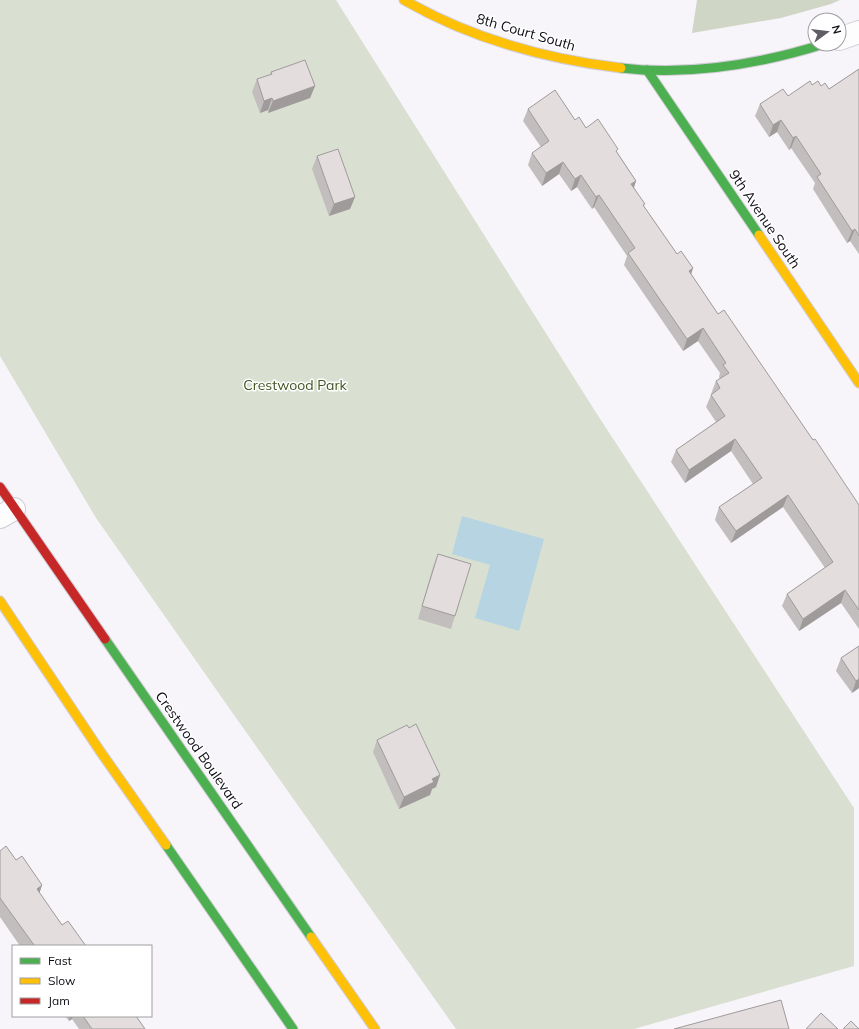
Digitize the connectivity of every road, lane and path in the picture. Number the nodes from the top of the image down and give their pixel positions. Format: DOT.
graph roads {
  1 [pos="404,0"];
  2 [pos="859,32"];
  3 [pos="847,36"];
  4 [pos="807,49"];
  5 [pos="647,70"];
  6 [pos="859,383"];
  7 [pos="0,487"];
  8 [pos="7,513"];
  9 [pos="0,601"];
  10 [pos="293,1029"];
  11 [pos="375,1029"];
  1 -- 5 [label="main road, 8th Court South"];
  2 -- 3 [label="street"];
  4 -- 5 [label="main road, 8th Court South"];
  5 -- 6 [label="main road, 9th Avenue South"];
  7 -- 8 [label="main road, Crestwood Boulevard"];
  8 -- 11 [label="main road, Crestwood Boulevard"];
  9 -- 10 [label="main road"];
}
